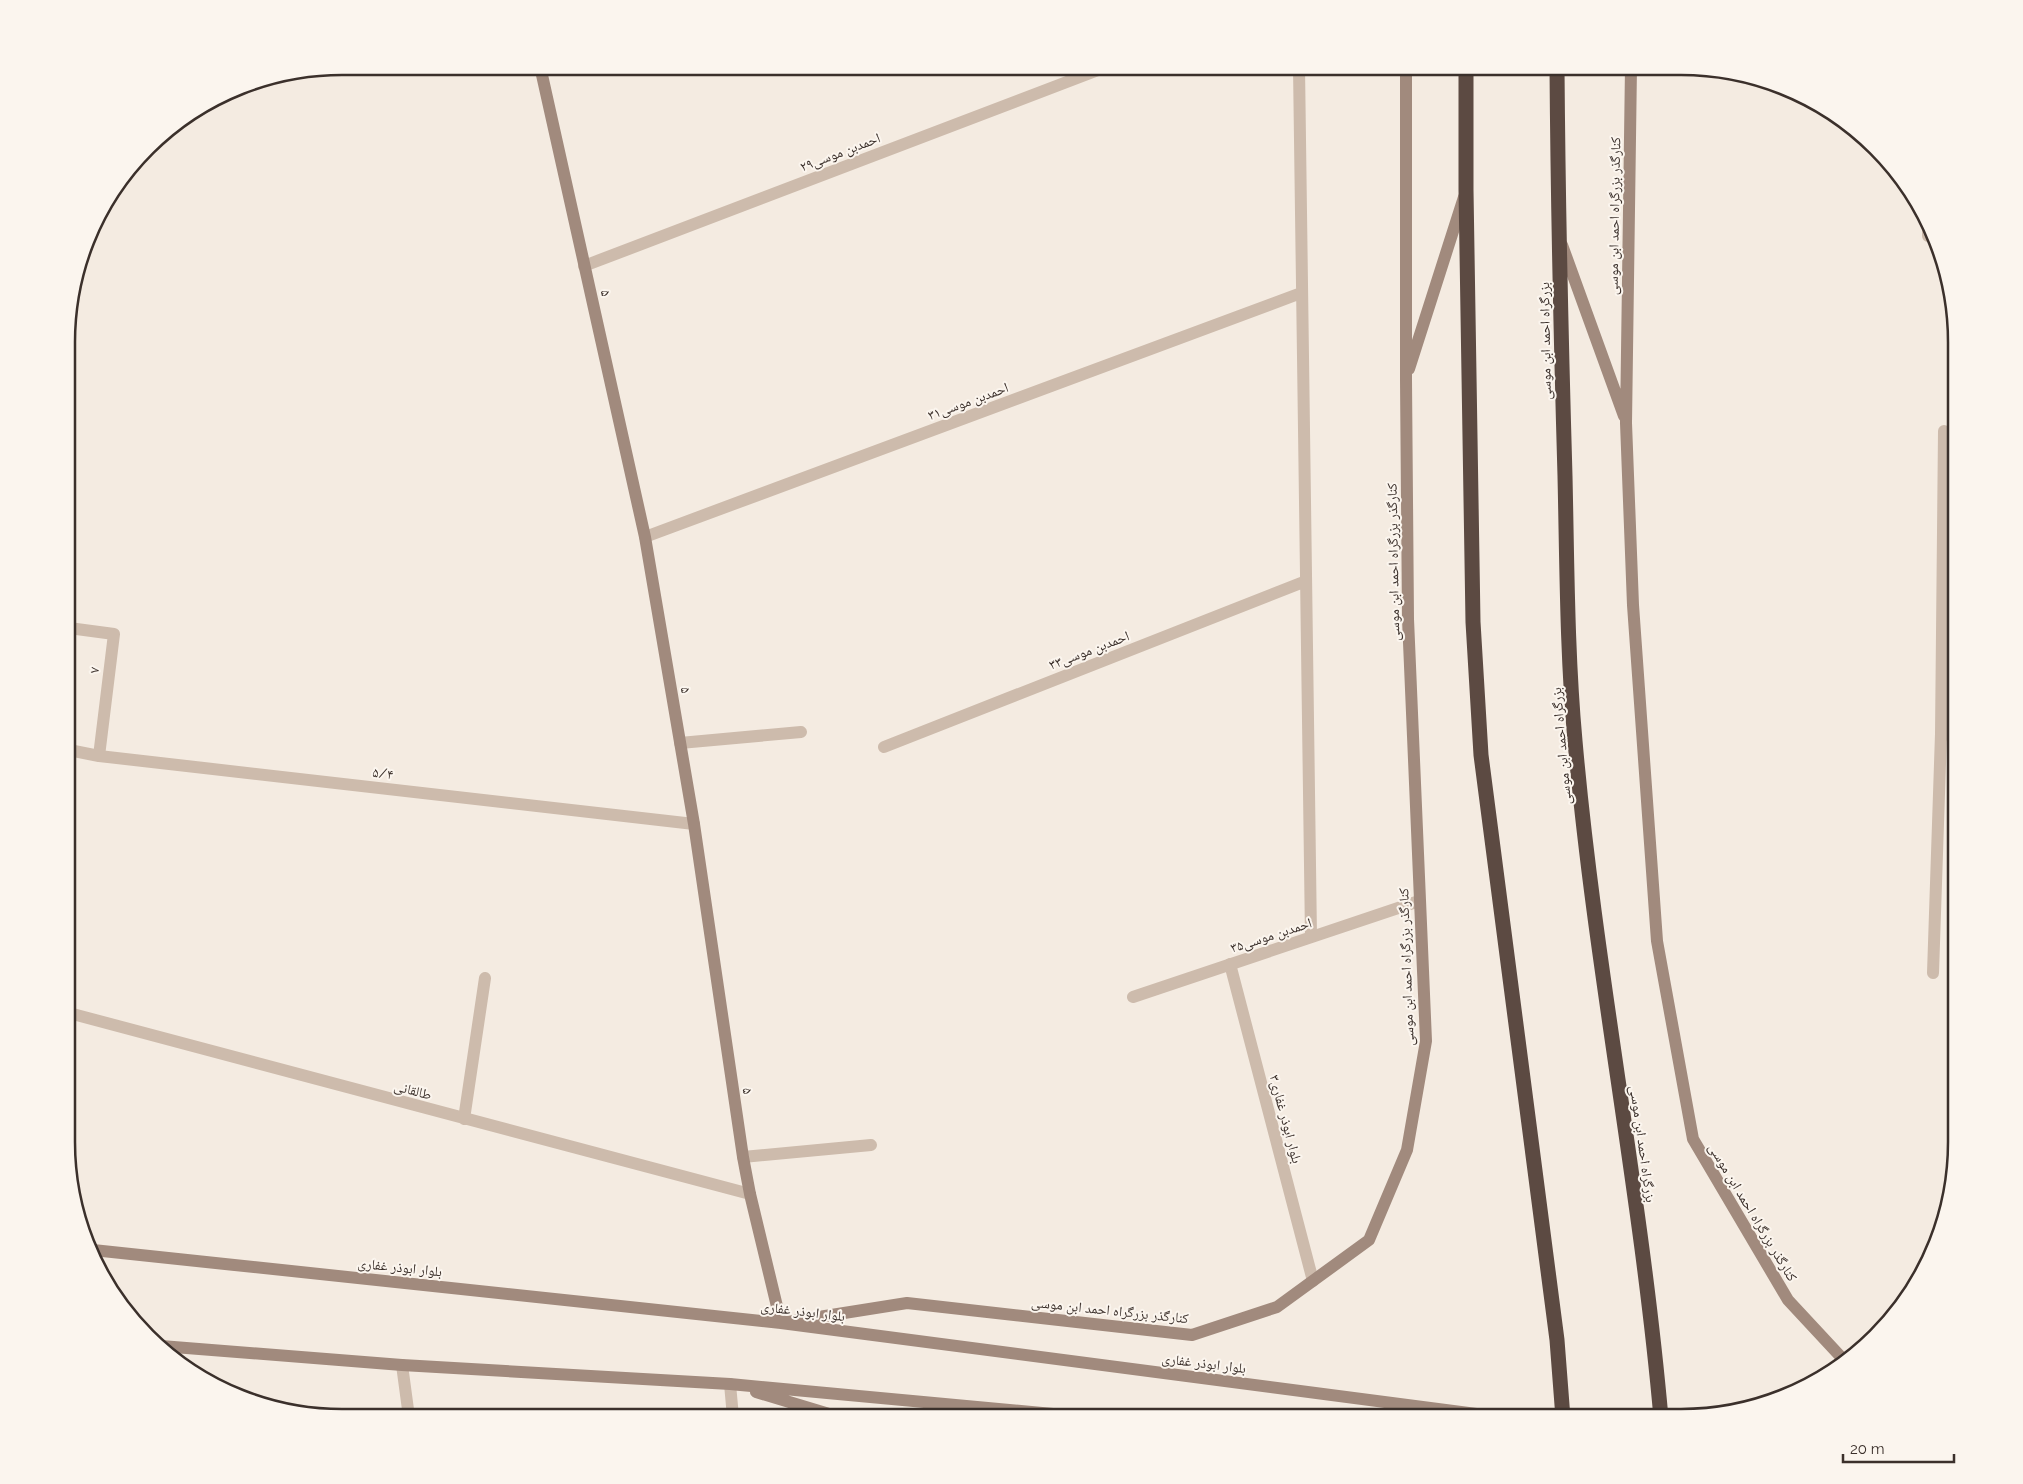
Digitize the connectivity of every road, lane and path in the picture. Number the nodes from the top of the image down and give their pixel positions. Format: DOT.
graph roads {
  1 [pos="542,75"];
  2 [pos="1085,75"];
  3 [pos="1298,75"];
  4 [pos="1406,75"];
  5 [pos="1466,75"];
  6 [pos="1557,75"];
  7 [pos="1631,75"];
  8 [pos="1466,190"];
  9 [pos="1558,236"];
  10 [pos="584,266"];
  11 [pos="1302,292"];
  12 [pos="1406,380"];
  13 [pos="1626,423"];
  14 [pos="1944,431"];
  15 [pos="645,537"];
  16 [pos="1306,581"];
  17 [pos="75,629"];
  18 [pos="800,732"];
  19 [pos="1941,734"];
  20 [pos="1948,734"];
  21 [pos="680,743"];
  22 [pos="884,747"];
  23 [pos="75,751"];
  24 [pos="99,756"];
  25 [pos="694,824"];
  26 [pos="1419,901"];
  27 [pos="1311,937"];
  28 [pos="1230,964"];
  29 [pos="1933,973"];
  30 [pos="485,978"];
  31 [pos="1133,997"];
  32 [pos="75,1016"];
  33 [pos="464,1119"];
  34 [pos="871,1145"];
  35 [pos="743,1157"];
  36 [pos="750,1194"];
  37 [pos="98,1251"];
  38 [pos="1312,1281"];
  39 [pos="781,1323"];
  40 [pos="170,1347"];
  41 [pos="1840,1356"];
  42 [pos="402,1365"];
  43 [pos="730,1384"];
  44 [pos="408,1409"];
  45 [pos="732,1409"];
  46 [pos="813,1409"];
  47 [pos="991,1409"];
  48 [pos="1438,1409"];
  49 [pos="1562,1409"];
  50 [pos="1660,1409"];
  1 -- 10 [label="main road, ۵"];
  2 -- 10 [label="street, ۲۹احمدبن موسی"];
  3 -- 11 [label="street"];
  4 -- 12 [label="main road, کنارگذر بزرگراه احمد ابن موسی"];
  5 -- 8 [label="highway"];
  6 -- 9 [label="highway, بزرگراه احمد ابن موسی"];
  7 -- 13 [label="main road, کنارگذر بزرگراه احمد ابن موسی"];
  8 -- 12 [label="main road"];
  8 -- 49 [label="highway"];
  9 -- 13 [label="main road"];
  9 -- 50 [label="highway, بزرگراه احمد ابن موسی"];
  10 -- 15 [label="main road, ۵"];
  11 -- 15 [label="street, ۳۱احمدبن موسی"];
  11 -- 16 [label="street"];
  12 -- 26 [label="main road, کنارگذر بزرگراه احمد ابن موسی"];
  13 -- 41 [label="main road, کنارگذر بزرگراه احمد ابن موسی"];
  14 -- 19 [label="street"];
  15 -- 21 [label="main road, ۵"];
  16 -- 22 [label="street, ۳۳احمدبن موسی"];
  16 -- 27 [label="street"];
  17 -- 24 [label="street, ۷"];
  18 -- 21 [label="street"];
  19 -- 20 [label="street"];
  19 -- 29 [label="street"];
  21 -- 25 [label="main road, ۵"];
  23 -- 24 [label="street, ۵/۴"];
  24 -- 25 [label="street, ۵/۴"];
  25 -- 35 [label="main road, ۵"];
  26 -- 27 [label="street, ۳۵احمدبن موسی"];
  26 -- 38 [label="main road, کنارگذر بزرگراه احمد ابن موسی"];
  27 -- 28 [label="street, ۳۵احمدبن موسی"];
  28 -- 31 [label="street, ۳۵احمدبن موسی"];
  28 -- 38 [label="street, بلوار ابوذر غفاری۳"];
  30 -- 33 [label="street"];
  32 -- 33 [label="street, طالقانی"];
  33 -- 36 [label="street, طالقانی"];
  34 -- 35 [label="street"];
  35 -- 36 [label="main road, ۵"];
  36 -- 39 [label="main road, ۵"];
  37 -- 39 [label="main road, بلوار ابوذر غفاری"];
  38 -- 39 [label="main road, کنارگذر بزرگراه احمد ابن موسی"];
  39 -- 48 [label="main road, بلوار ابوذر غفاری"];
  40 -- 42 [label="main road"];
  42 -- 43 [label="main road"];
  42 -- 44 [label="street"];
  43 -- 45 [label="street"];
  43 -- 46 [label="main road"];
  43 -- 47 [label="main road"];
}
